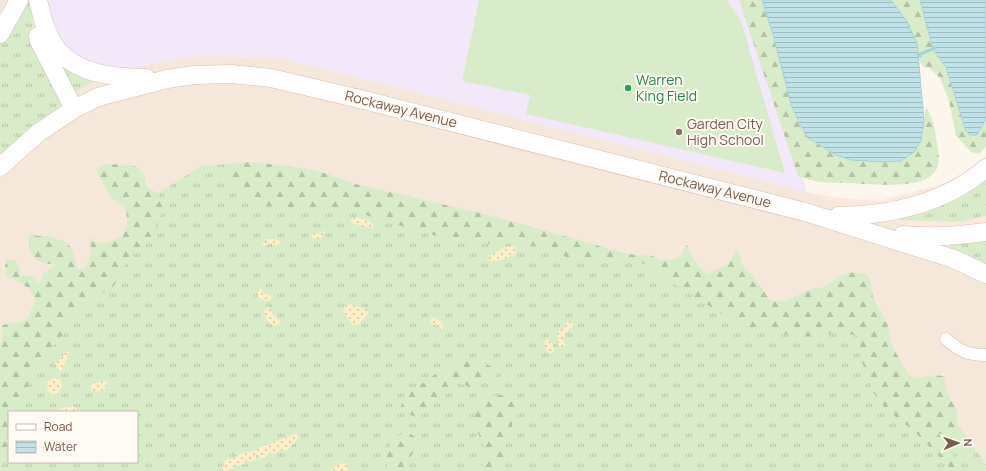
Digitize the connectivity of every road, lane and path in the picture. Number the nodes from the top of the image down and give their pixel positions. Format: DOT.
graph roads {
  1 [pos="19,0"];
  2 [pos="34,0"];
  3 [pos="38,0"];
  4 [pos="0,34"];
  5 [pos="167,79"];
  6 [pos="74,109"];
  7 [pos="0,167"];
  8 [pos="986,168"];
  9 [pos="818,216"];
  10 [pos="869,231"];
  11 [pos="986,232"];
  12 [pos="986,274"];
  13 [pos="946,339"];
  14 [pos="986,355"];
  1 -- 4 [label="main road"];
  2 -- 6 [label="main road"];
  3 -- 5 [label="main road"];
  5 -- 6 [label="main road, Rockaway Avenue"];
  5 -- 9 [label="main road, Rockaway Avenue"];
  6 -- 7 [label="main road, Rockaway Avenue"];
  8 -- 9 [label="main road, Rockaway Avenue"];
  9 -- 10 [label="main road, Rockaway Avenue"];
  10 -- 11 [label="main road, Rockaway Avenue"];
  10 -- 12 [label="main road, Rockaway Avenue"];
  13 -- 14 [label="street"];
}
